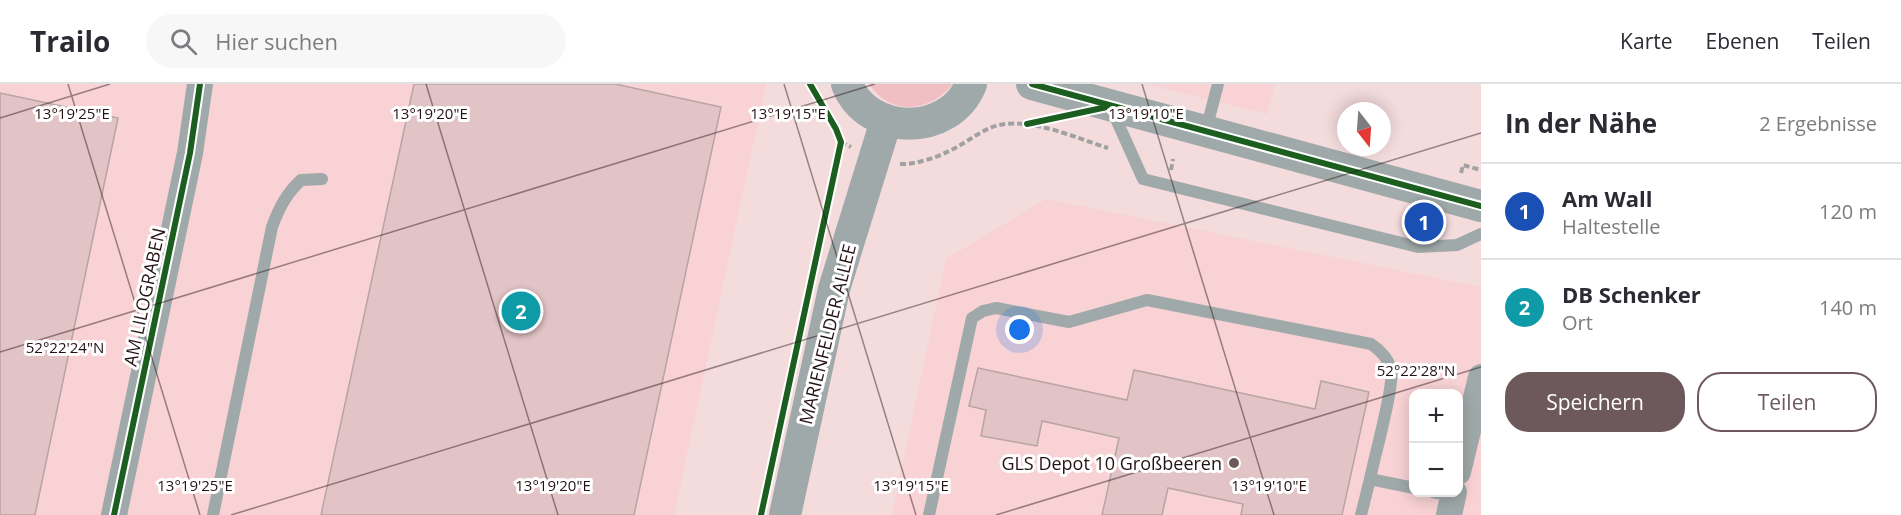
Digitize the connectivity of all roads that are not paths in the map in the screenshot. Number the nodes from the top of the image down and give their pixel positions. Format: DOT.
graph roads {
  1 [pos="200,84"];
  2 [pos="848,84"];
  3 [pos="971,84"];
  4 [pos="1032,84"];
  5 [pos="1218,84"];
  6 [pos="1110,106"];
  7 [pos="886,121"];
  8 [pos="1206,132"];
  9 [pos="322,179"];
  10 [pos="1481,206"];
  11 [pos="1481,234"];
  12 [pos="1481,377"];
  13 [pos="1463,443"];
  14 [pos="1370,478"];
  15 [pos="1409,487"];
  16 [pos="114,515"];
  17 [pos="213,515"];
  18 [pos="785,515"];
  19 [pos="929,515"];
  20 [pos="1361,515"];
  1 -- 16 [label="street, AM LILOGRABEN"];
  2 -- 7 [label="street"];
  3 -- 7 [label="street"];
  4 -- 6 [label="street"];
  5 -- 8 [label="lane"];
  6 -- 8 [label="street"];
  6 -- 11 [label="lane"];
  7 -- 18 [label="street, MARIENFELDER ALLEE"];
  8 -- 10 [label="street"];
  9 -- 17 [label="lane"];
  12 -- 13 [label="street"];
  14 -- 15 [label="lane"];
  14 -- 19 [label="lane"];
  14 -- 20 [label="lane"];
}
